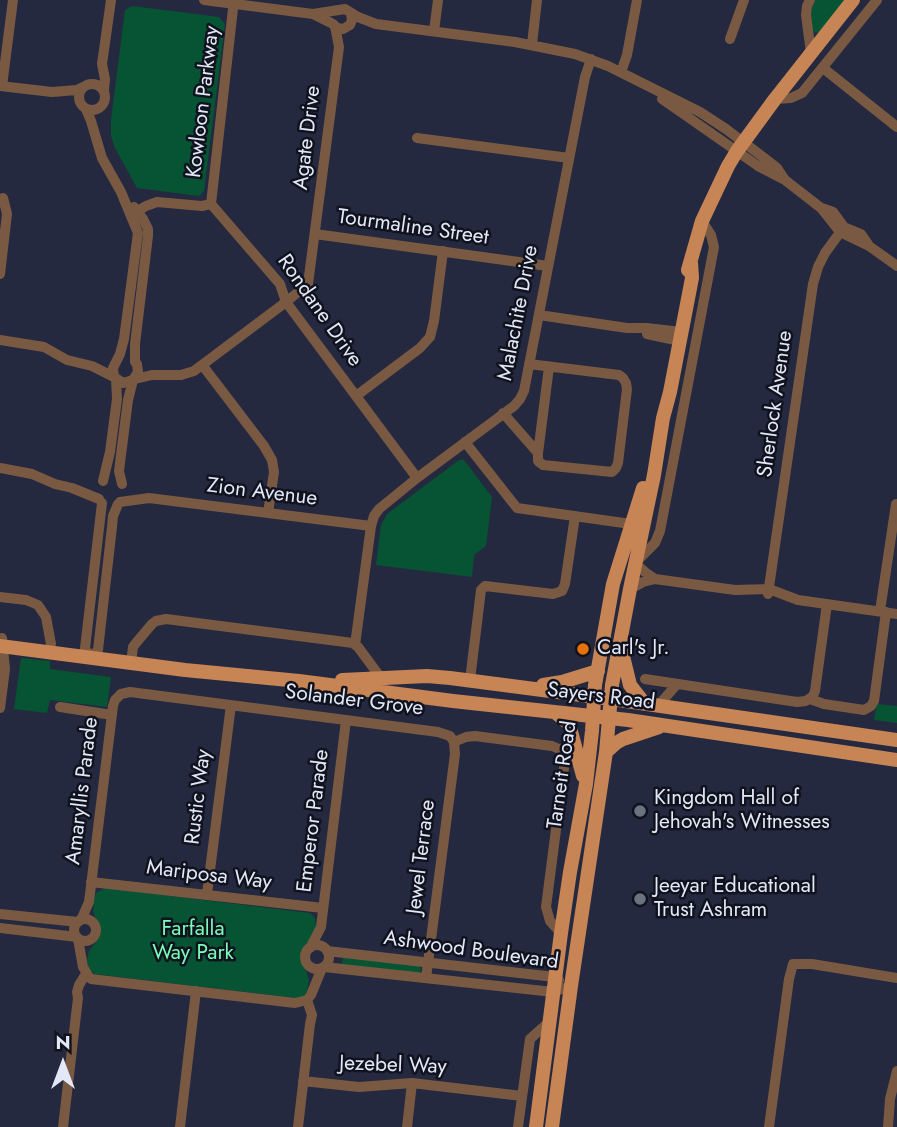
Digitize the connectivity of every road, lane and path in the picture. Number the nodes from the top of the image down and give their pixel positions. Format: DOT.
graph roads {
  1 [pos="13,0"];
  2 [pos="111,0"];
  3 [pos="204,0"];
  4 [pos="438,0"];
  5 [pos="537,0"];
  6 [pos="637,0"];
  7 [pos="744,0"];
  8 [pos="810,0"];
  9 [pos="853,0"];
  10 [pos="877,0"];
  11 [pos="234,2"];
  12 [pos="344,8"];
  13 [pos="313,14"];
  14 [pos="376,24"];
  15 [pos="341,26"];
  16 [pos="434,31"];
  17 [pos="730,39"];
  18 [pos="532,44"];
  19 [pos="811,53"];
  20 [pos="591,60"];
  21 [pos="102,64"];
  22 [pos="823,68"];
  23 [pos="621,72"];
  24 [pos="1,86"];
  25 [pos="85,86"];
  26 [pos="104,90"];
  27 [pos="52,92"];
  28 [pos="775,99"];
  29 [pos="83,107"];
  30 [pos="100,108"];
  31 [pos="897,127"];
  32 [pos="95,133"];
  33 [pos="417,138"];
  34 [pos="740,147"];
  35 [pos="569,158"];
  36 [pos="3,198"];
  37 [pos="211,204"];
  38 [pos="134,213"];
  39 [pos="702,221"];
  40 [pos="842,230"];
  41 [pos="315,234"];
  42 [pos="443,251"];
  43 [pos="548,266"];
  44 [pos="897,266"];
  45 [pos="0,274"];
  46 [pos="286,302"];
  47 [pos="539,315"];
  48 [pos="677,335"];
  49 [pos="0,340"];
  50 [pos="117,360"];
  51 [pos="136,363"];
  52 [pos="529,365"];
  53 [pos="92,366"];
  54 [pos="203,366"];
  55 [pos="548,367"];
  56 [pos="161,374"];
  57 [pos="115,378"];
  58 [pos="134,380"];
  59 [pos="356,396"];
  60 [pos="503,413"];
  61 [pos="660,435"];
  62 [pos="465,442"];
  63 [pos="538,453"];
  64 [pos="0,468"];
  65 [pos="417,478"];
  66 [pos="102,482"];
  67 [pos="122,485"];
  68 [pos="72,488"];
  69 [pos="149,498"];
  70 [pos="100,501"];
  71 [pos="119,503"];
  72 [pos="896,504"];
  73 [pos="268,513"];
  74 [pos="575,516"];
  75 [pos="631,524"];
  76 [pos="371,526"];
  77 [pos="635,563"];
  78 [pos="655,579"];
  79 [pos="630,589"];
  80 [pos="768,592"];
  81 [pos="0,597"];
  82 [pos="827,604"];
  83 [pos="888,612"];
  84 [pos="5,642"];
  85 [pos="620,643"];
  86 [pos="51,644"];
  87 [pos="355,645"];
  88 [pos="91,652"];
  89 [pos="132,658"];
  90 [pos="598,670"];
  91 [pos="381,678"];
  92 [pos="645,679"];
  93 [pos="470,680"];
  94 [pos="299,681"];
  95 [pos="677,684"];
  96 [pos="528,688"];
  97 [pos="126,692"];
  98 [pos="594,696"];
  99 [pos="610,698"];
  100 [pos="810,699"];
  101 [pos="652,704"];
  102 [pos="230,705"];
  103 [pos="60,707"];
  104 [pos="0,708"];
  105 [pos="556,713"];
  106 [pos="111,715"];
  107 [pos="593,718"];
  108 [pos="610,718"];
  109 [pos="346,720"];
  110 [pos="664,726"];
  111 [pos="897,740"];
  112 [pos="454,742"];
  113 [pos="606,752"];
  114 [pos="897,760"];
  115 [pos="586,784"];
  116 [pos="91,881"];
  117 [pos="207,894"];
  118 [pos="89,902"];
  119 [pos="323,908"];
  120 [pos="0,914"];
  121 [pos="79,921"];
  122 [pos="93,923"];
  123 [pos="321,927"];
  124 [pos="0,928"];
  125 [pos="561,933"];
  126 [pos="78,938"];
  127 [pos="92,939"];
  128 [pos="310,948"];
  129 [pos="327,950"];
  130 [pos="82,958"];
  131 [pos="428,962"];
  132 [pos="307,964"];
  133 [pos="323,968"];
  134 [pos="89,976"];
  135 [pos="426,978"];
  136 [pos="897,978"];
  137 [pos="554,985"];
  138 [pos="571,986"];
  139 [pos="314,989"];
  140 [pos="196,991"];
  141 [pos="303,1001"];
  142 [pos="549,1022"];
  143 [pos="897,1071"];
  144 [pos="303,1081"];
  145 [pos="412,1083"];
  146 [pos="522,1096"];
  147 [pos="63,1127"];
  148 [pos="180,1127"];
  149 [pos="298,1127"];
  150 [pos="407,1127"];
  151 [pos="518,1127"];
  152 [pos="536,1127"];
  153 [pos="552,1127"];
  154 [pos="769,1127"];
  155 [pos="888,1127"];
  1 -- 24 [label="street"];
  2 -- 21 [label="street"];
  3 -- 11 [label="street"];
  4 -- 16 [label="street"];
  5 -- 18 [label="street"];
  6 -- 23 [label="street"];
  7 -- 17 [label="street"];
  8 -- 19 [label="street"];
  9 -- 19 [label="main road, Tarneit Road"];
  10 -- 22 [label="street"];
  11 -- 13 [label="street"];
  11 -- 37 [label="street, Kowloon Parkway"];
  12 -- 13 [label="street"];
  12 -- 14 [label="street"];
  12 -- 15 [label="street"];
  12 -- 15 [label="street"];
  13 -- 15 [label="street"];
  14 -- 15 [label="street"];
  14 -- 16 [label="street"];
  15 -- 41 [label="street, Agate Drive"];
  16 -- 18 [label="street"];
  18 -- 20 [label="street"];
  19 -- 28 [label="main road, Tarneit Road"];
  20 -- 23 [label="street"];
  20 -- 35 [label="street, Malachite Drive"];
  21 -- 25 [label="street"];
  21 -- 26 [label="street"];
  22 -- 28 [label="street"];
  22 -- 31 [label="street"];
  23 -- 34 [label="street"];
  24 -- 27 [label="street"];
  25 -- 26 [label="street"];
  25 -- 27 [label="street"];
  25 -- 29 [label="street"];
  26 -- 30 [label="street"];
  27 -- 29 [label="street"];
  28 -- 34 [label="main road, Tarneit Road"];
  29 -- 30 [label="street"];
  29 -- 32 [label="street"];
  30 -- 32 [label="street"];
  32 -- 38 [label="street"];
  33 -- 35 [label="street"];
  34 -- 39 [label="main road, Tarneit Road"];
  34 -- 40 [label="street"];
  35 -- 43 [label="street, Malachite Drive"];
  36 -- 45 [label="street"];
  37 -- 38 [label="street"];
  37 -- 46 [label="street, Rondane Drive"];
  38 -- 50 [label="street"];
  38 -- 51 [label="street"];
  39 -- 48 [label="main road, Tarneit Road"];
  39 -- 77 [label="street, Tarneit Road"];
  40 -- 44 [label="street"];
  40 -- 80 [label="street, Sherlock Avenue"];
  41 -- 42 [label="street, Tourmaline Street"];
  41 -- 46 [label="street, Agate Drive"];
  42 -- 43 [label="street, Tourmaline Street"];
  42 -- 59 [label="street"];
  43 -- 47 [label="street, Malachite Drive"];
  46 -- 54 [label="street, Agate Drive"];
  46 -- 59 [label="street, Rondane Drive"];
  47 -- 48 [label="street"];
  47 -- 52 [label="street, Malachite Drive"];
  48 -- 61 [label="main road, Tarneit Road"];
  49 -- 53 [label="street"];
  50 -- 51 [label="street"];
  50 -- 53 [label="street"];
  50 -- 57 [label="street"];
  51 -- 56 [label="street"];
  51 -- 58 [label="street"];
  52 -- 55 [label="street"];
  52 -- 60 [label="street, Malachite Drive"];
  53 -- 57 [label="street"];
  54 -- 56 [label="street"];
  54 -- 73 [label="street"];
  55 -- 63 [label="street"];
  55 -- 63 [label="street"];
  56 -- 58 [label="street"];
  57 -- 58 [label="street"];
  57 -- 66 [label="street"];
  58 -- 67 [label="street"];
  59 -- 65 [label="street, Rondane Drive"];
  60 -- 62 [label="street, Malachite Drive"];
  60 -- 63 [label="street"];
  61 -- 75 [label="main road, Tarneit Road"];
  61 -- 77 [label="main road, Tarneit Road"];
  62 -- 65 [label="street, Malachite Drive"];
  62 -- 74 [label="street"];
  64 -- 68 [label="street"];
  65 -- 76 [label="street, Malachite Drive"];
  66 -- 67 [label="street"];
  66 -- 68 [label="street"];
  66 -- 70 [label="street"];
  67 -- 69 [label="street, Zion Avenue"];
  67 -- 71 [label="street"];
  68 -- 70 [label="street"];
  69 -- 71 [label="street, Zion Avenue"];
  69 -- 73 [label="street, Zion Avenue"];
  70 -- 71 [label="street"];
  70 -- 88 [label="street"];
  71 -- 88 [label="street"];
  72 -- 83 [label="street"];
  73 -- 76 [label="street, Zion Avenue"];
  74 -- 75 [label="street"];
  74 -- 93 [label="street"];
  75 -- 90 [label="main road, Tarneit Road"];
  76 -- 87 [label="street"];
  77 -- 78 [label="street"];
  77 -- 79 [label="main road, Tarneit Road"];
  78 -- 79 [label="street"];
  78 -- 80 [label="street"];
  79 -- 85 [label="main road, Tarneit Road"];
  80 -- 82 [label="street"];
  81 -- 86 [label="street"];
  82 -- 83 [label="street"];
  82 -- 100 [label="street"];
  83 -- 100 [label="street"];
  84 -- 86 [label="main road, Sayers Road"];
  84 -- 88 [label="main road, Sayers Road"];
  84 -- 104 [label="street"];
  85 -- 99 [label="main road, Tarneit Road"];
  85 -- 101 [label="main road"];
  86 -- 88 [label="main road, Sayers Road"];
  87 -- 89 [label="street"];
  87 -- 91 [label="street"];
  88 -- 89 [label="main road, Sayers Road"];
  89 -- 94 [label="main road, Sayers Road"];
  90 -- 96 [label="main road"];
  90 -- 98 [label="main road, Tarneit Road"];
  91 -- 93 [label="main road, Sayers Road"];
  91 -- 94 [label="main road, Sayers Road"];
  92 -- 95 [label="street"];
  93 -- 96 [label="main road, Sayers Road"];
  94 -- 105 [label="main road, Sayers Road"];
  95 -- 100 [label="street"];
  95 -- 101 [label="street"];
  96 -- 98 [label="main road, Sayers Road"];
  97 -- 102 [label="street, Solander Grove"];
  97 -- 106 [label="street, Amaryllis Parade"];
  98 -- 99 [label="main road, Sayers Road"];
  98 -- 107 [label="main road, Tarneit Road"];
  99 -- 101 [label="main road, Sayers Road"];
  99 -- 108 [label="main road, Tarneit Road"];
  101 -- 111 [label="main road, Sayers Road"];
  102 -- 109 [label="street, Solander Grove"];
  102 -- 117 [label="street, Rustic Way"];
  103 -- 106 [label="street"];
  105 -- 107 [label="main road, Sayers Road"];
  105 -- 115 [label="main road"];
  106 -- 116 [label="street, Amaryllis Parade"];
  107 -- 108 [label="main road, Sayers Road"];
  107 -- 115 [label="main road, Tarneit Road"];
  108 -- 110 [label="main road, Sayers Road"];
  108 -- 113 [label="main road, Tarneit Road"];
  109 -- 112 [label="street, Solander Grove"];
  109 -- 119 [label="street, Emperor Parade"];
  110 -- 113 [label="main road"];
  110 -- 114 [label="main road, Sayers Road"];
  112 -- 125 [label="street, Solander Grove"];
  112 -- 131 [label="street, Jewel Terrace"];
  113 -- 138 [label="main road, Tarneit Road"];
  115 -- 125 [label="main road, Tarneit Road"];
  116 -- 117 [label="street, Mariposa Way"];
  116 -- 118 [label="street, Amaryllis Parade"];
  117 -- 119 [label="street, Mariposa Way"];
  118 -- 121 [label="street, Amaryllis Parade"];
  118 -- 122 [label="street, Amaryllis Parade"];
  119 -- 123 [label="street, Emperor Parade"];
  120 -- 121 [label="street"];
  121 -- 122 [label="street"];
  121 -- 126 [label="street"];
  122 -- 127 [label="street"];
  123 -- 128 [label="street, Emperor Parade"];
  123 -- 129 [label="street, Emperor Parade"];
  124 -- 126 [label="street"];
  125 -- 137 [label="main road, Tarneit Road"];
  126 -- 127 [label="street"];
  126 -- 130 [label="street"];
  127 -- 130 [label="street"];
  128 -- 129 [label="street"];
  128 -- 132 [label="street"];
  129 -- 131 [label="street, Ashwood Boulevard"];
  129 -- 133 [label="street"];
  130 -- 134 [label="street"];
  131 -- 135 [label="street, Jewel Terrace"];
  131 -- 137 [label="street, Ashwood Boulevard"];
  132 -- 133 [label="street"];
  132 -- 139 [label="street"];
  133 -- 135 [label="street, Ashwood Boulevard"];
  133 -- 139 [label="street"];
  134 -- 140 [label="street"];
  134 -- 147 [label="street"];
  135 -- 137 [label="street, Ashwood Boulevard"];
  136 -- 154 [label="street"];
  137 -- 138 [label="street, Ashwood Boulevard"];
  137 -- 142 [label="main road, Tarneit Road"];
  138 -- 153 [label="main road, Tarneit Road"];
  139 -- 141 [label="street"];
  140 -- 141 [label="street"];
  140 -- 148 [label="street"];
  141 -- 144 [label="street"];
  142 -- 146 [label="street"];
  142 -- 152 [label="main road, Tarneit Road"];
  143 -- 155 [label="street"];
  144 -- 145 [label="street, Jezebel Way"];
  144 -- 149 [label="street"];
  145 -- 146 [label="street, Jezebel Way"];
  145 -- 150 [label="street"];
  146 -- 151 [label="street"];
}
